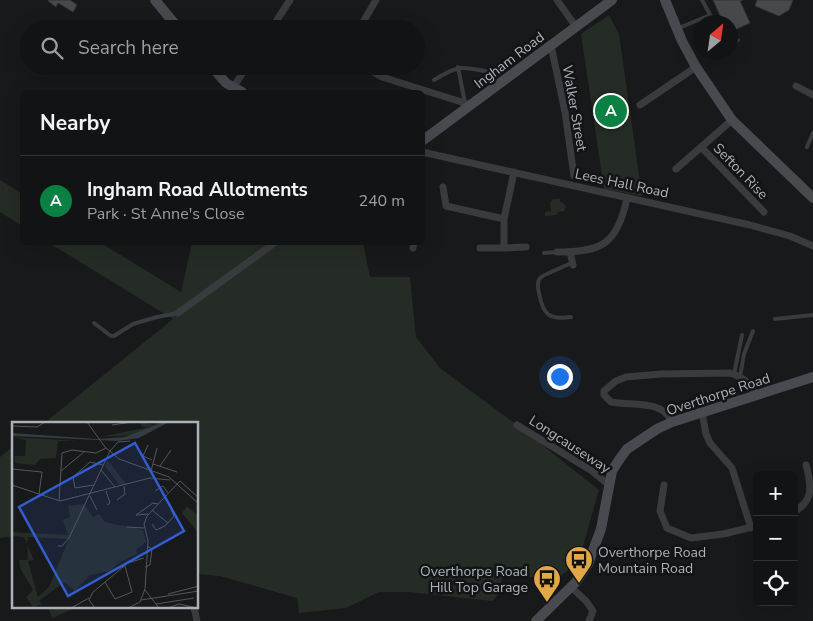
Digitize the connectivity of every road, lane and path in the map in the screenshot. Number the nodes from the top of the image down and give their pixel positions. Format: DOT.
graph roads {
  1 [pos="155,0"];
  2 [pos="290,0"];
  3 [pos="376,0"];
  4 [pos="557,0"];
  5 [pos="612,0"];
  6 [pos="665,0"];
  7 [pos="702,0"];
  8 [pos="710,15"];
  9 [pos="172,20"];
  10 [pos="277,20"];
  11 [pos="364,20"];
  12 [pos="693,22"];
  13 [pos="576,26"];
  14 [pos="677,29"];
  15 [pos="551,45"];
  16 [pos="458,67"];
  17 [pos="696,67"];
  18 [pos="488,72"];
  19 [pos="219,75"];
  20 [pos="244,75"];
  21 [pos="379,75"];
  22 [pos="434,80"];
  23 [pos="796,86"];
  24 [pos="238,90"];
  25 [pos="414,90"];
  26 [pos="425,94"];
  27 [pos="813,94"];
  28 [pos="468,104"];
  29 [pos="640,105"];
  30 [pos="732,120"];
  31 [pos="813,133"];
  32 [pos="425,139"];
  33 [pos="806,146"];
  34 [pos="701,147"];
  35 [pos="425,153"];
  36 [pos="676,169"];
  37 [pos="514,172"];
  38 [pos="574,176"];
  39 [pos="443,187"];
  40 [pos="628,198"];
  41 [pos="813,198"];
  42 [pos="764,212"];
  43 [pos="504,219"];
  44 [pos="272,245"];
  45 [pos="813,246"];
  46 [pos="526,247"];
  47 [pos="480,248"];
  48 [pos="504,248"];
  49 [pos="557,252"];
  50 [pos="570,252"];
  51 [pos="544,254"];
  52 [pos="572,264"];
  53 [pos="178,313"];
  54 [pos="813,315"];
  55 [pos="571,317"];
  56 [pos="775,319"];
  57 [pos="94,322"];
  58 [pos="753,331"];
  59 [pos="742,336"];
  60 [pos="737,376"];
  61 [pos="813,377"];
  62 [pos="756,395"];
  63 [pos="702,413"];
  64 [pos="672,422"];
  65 [pos="517,425"];
  66 [pos="806,465"];
  67 [pos="811,477"];
  68 [pos="609,485"];
  69 [pos="664,485"];
  70 [pos="798,510"];
  71 [pos="753,524"];
  72 [pos="753,527"];
  73 [pos="571,587"];
  74 [pos="194,608"];
  75 [pos="197,621"];
  76 [pos="536,621"];
  77 [pos="589,621"];
  1 -- 9 [label="street"];
  2 -- 10 [label="street"];
  3 -- 11 [label="street"];
  4 -- 13 [label="street"];
  5 -- 13 [label="street, Ingham Road"];
  6 -- 14 [label="street"];
  7 -- 8 [label="lane"];
  12 -- 14 [label="lane"];
  13 -- 15 [label="street, Ingham Road"];
  14 -- 17 [label="street"];
  15 -- 28 [label="street, Ingham Road"];
  15 -- 38 [label="street, Walker Street"];
  16 -- 18 [label="lane"];
  16 -- 22 [label="lane"];
  16 -- 28 [label="lane"];
  17 -- 29 [label="street"];
  17 -- 30 [label="street"];
  19 -- 24 [label="street"];
  20 -- 24 [label="street"];
  21 -- 25 [label="street"];
  23 -- 27 [label="street"];
  26 -- 28 [label="street"];
  28 -- 32 [label="street, Ingham Road"];
  30 -- 34 [label="street"];
  30 -- 41 [label="street"];
  31 -- 33 [label="lane"];
  34 -- 36 [label="street"];
  34 -- 42 [label="street, Sefton Rise"];
  35 -- 37 [label="street, Lees Hall Road"];
  37 -- 40 [label="street, Lees Hall Road"];
  37 -- 43 [label="street"];
  39 -- 43 [label="street"];
  40 -- 45 [label="street, Lees Hall Road"];
  40 -- 50 [label="street"];
  43 -- 48 [label="street"];
  44 -- 53 [label="street"];
  46 -- 48 [label="street"];
  47 -- 48 [label="street"];
  49 -- 50 [label="street"];
  49 -- 51 [label="lane"];
  50 -- 52 [label="street"];
  52 -- 55 [label="lane"];
  53 -- 57 [label="lane"];
  54 -- 56 [label="lane"];
  58 -- 60 [label="lane"];
  59 -- 60 [label="lane"];
  60 -- 62 [label="street"];
  60 -- 64 [label="street"];
  61 -- 62 [label="street, Overthorpe Road"];
  62 -- 63 [label="street, Overthorpe Road"];
  63 -- 64 [label="street, Overthorpe Road"];
  63 -- 71 [label="street"];
  64 -- 68 [label="street, Overthorpe Road"];
  65 -- 68 [label="street, Longcauseway"];
  66 -- 67 [label="street"];
  67 -- 70 [label="street"];
  68 -- 73 [label="street, Overthorpe Road"];
  69 -- 72 [label="street"];
  73 -- 76 [label="street, Overthorpe Road"];
  73 -- 77 [label="street"];
  74 -- 75 [label="street"];
}
